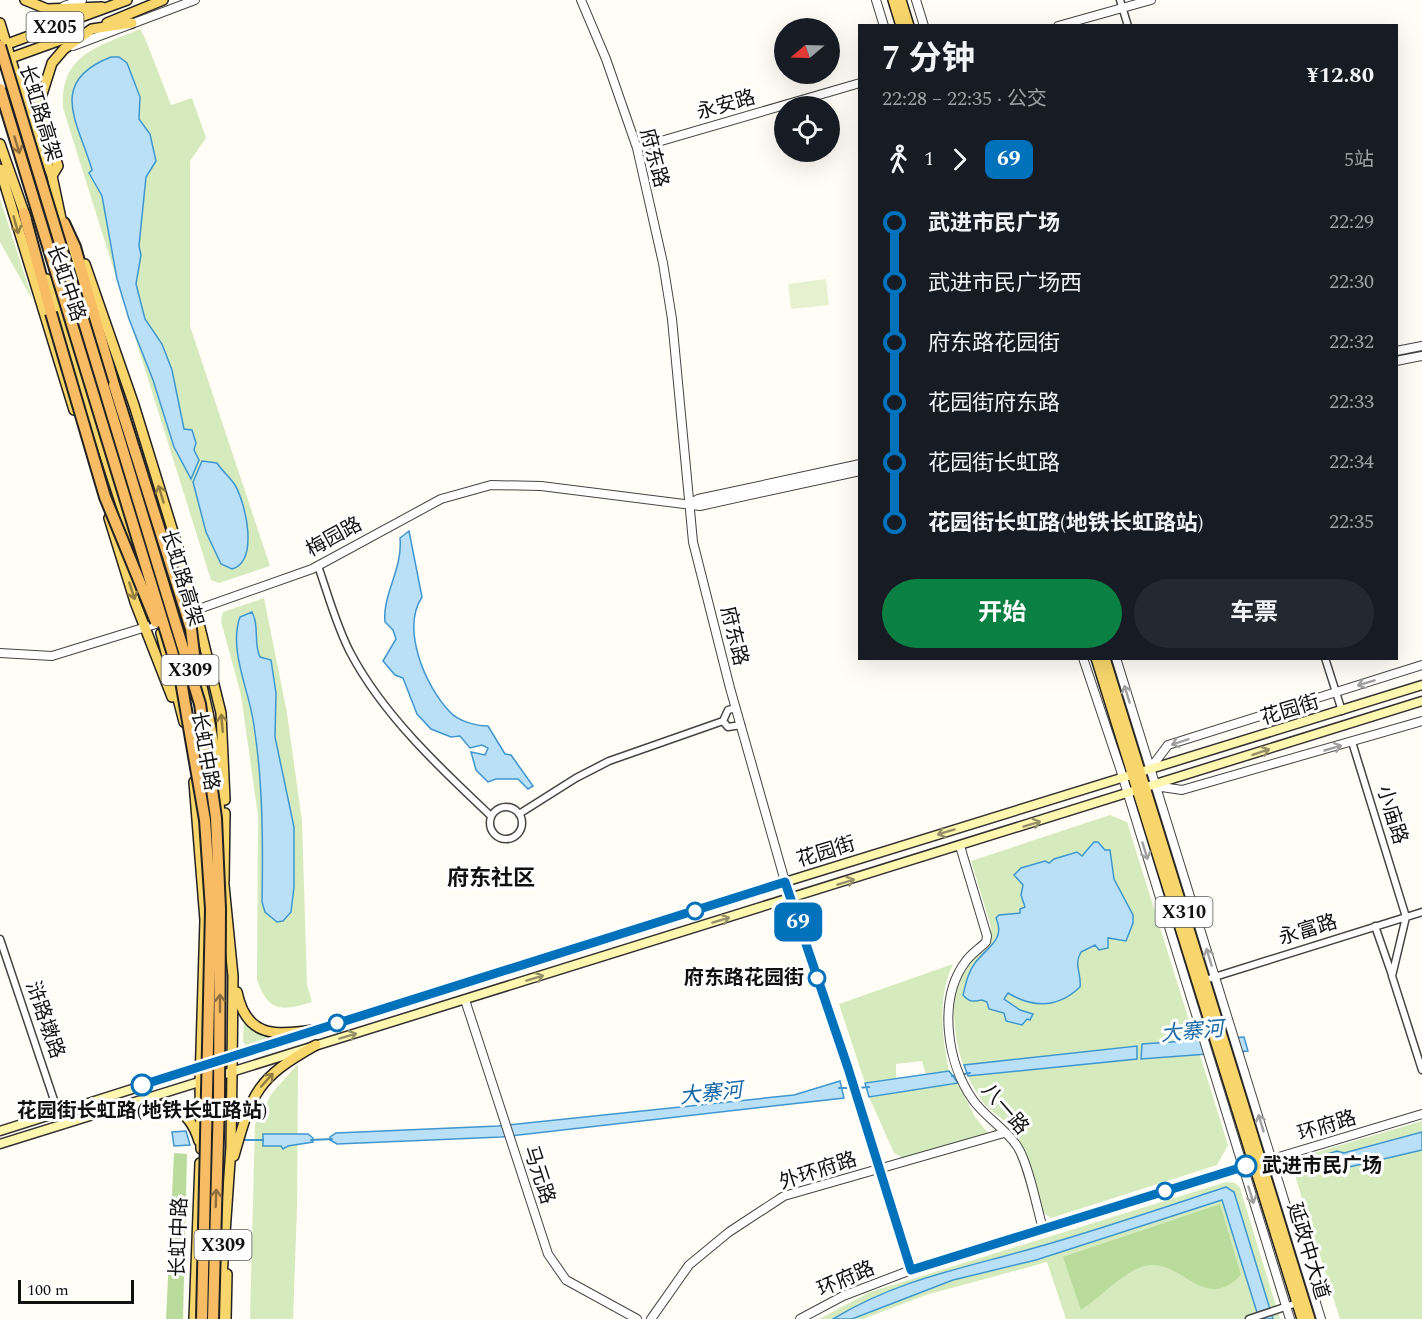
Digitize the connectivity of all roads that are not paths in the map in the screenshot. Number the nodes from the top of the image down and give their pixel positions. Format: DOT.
graph roads {
  1 [pos="26,0"];
  2 [pos="82,0"];
  3 [pos="127,0"];
  4 [pos="163,0"];
  5 [pos="195,0"];
  6 [pos="581,0"];
  7 [pos="876,0"];
  8 [pos="893,0"];
  9 [pos="901,0"];
  10 [pos="916,0"];
  11 [pos="1151,0"];
  12 [pos="113,3"];
  13 [pos="1122,4"];
  14 [pos="62,7"];
  15 [pos="0,23"];
  16 [pos="132,23"];
  17 [pos="883,24"];
  18 [pos="900,24"];
  19 [pos="908,24"];
  20 [pos="923,24"];
  21 [pos="1064,24"];
  22 [pos="1127,24"];
  23 [pos="92,29"];
  24 [pos="2,46"];
  25 [pos="64,49"];
  26 [pos="10,58"];
  27 [pos="0,61"];
  28 [pos="858,84"];
  29 [pos="0,89"];
  30 [pos="0,144"];
  31 [pos="636,148"];
  32 [pos="0,168"];
  33 [pos="52,176"];
  34 [pos="24,213"];
  35 [pos="64,223"];
  36 [pos="1422,346"];
  37 [pos="1398,351"];
  38 [pos="1422,356"];
  39 [pos="1398,361"];
  40 [pos="858,464"];
  41 [pos="858,471"];
  42 [pos="688,505"];
  43 [pos="318,566"];
  44 [pos="196,610"];
  45 [pos="182,615"];
  46 [pos="159,623"];
  47 [pos="145,627"];
  48 [pos="0,653"];
  49 [pos="1084,660"];
  50 [pos="1097,660"];
  51 [pos="1106,660"];
  52 [pos="1116,660"];
  53 [pos="1326,660"];
  54 [pos="1422,665"];
  55 [pos="181,681"];
  56 [pos="1422,685"];
  57 [pos="1336,692"];
  58 [pos="1422,701"];
  59 [pos="200,704"];
  60 [pos="736,708"];
  61 [pos="1342,711"];
  62 [pos="1422,721"];
  63 [pos="723,722"];
  64 [pos="741,725"];
  65 [pos="186,733"];
  66 [pos="1353,742"];
  67 [pos="1141,772"];
  68 [pos="1122,778"];
  69 [pos="1146,789"];
  70 [pos="1127,795"];
  71 [pos="519,814"];
  72 [pos="491,816"];
  73 [pos="960,846"];
  74 [pos="785,882"];
  75 [pos="224,886"];
  76 [pos="790,899"];
  77 [pos="1422,912"];
  78 [pos="1406,917"];
  79 [pos="1375,926"];
  80 [pos="0,939"];
  81 [pos="233,976"];
  82 [pos="1215,976"];
  83 [pos="1392,976"];
  84 [pos="1205,980"];
  85 [pos="465,1000"];
  86 [pos="202,1026"];
  87 [pos="233,1026"];
  88 [pos="313,1030"];
  89 [pos="1218,1035"];
  90 [pos="316,1046"];
  91 [pos="232,1056"];
  92 [pos="200,1066"];
  93 [pos="1422,1070"];
  94 [pos="232,1072"];
  95 [pos="200,1082"];
  96 [pos="127,1105"];
  97 [pos="58,1112"];
  98 [pos="1422,1114"];
  99 [pos="0,1131"];
  100 [pos="236,1132"];
  101 [pos="1004,1133"];
  102 [pos="199,1135"];
  103 [pos="0,1144"];
  104 [pos="1272,1160"];
  105 [pos="1258,1163"];
  106 [pos="1243,1167"];
  107 [pos="879,1169"];
  108 [pos="230,1171"];
  109 [pos="1043,1229"];
  110 [pos="911,1270"];
  111 [pos="1297,1303"];
  112 [pos="1286,1307"];
  113 [pos="194,1319"];
  114 [pos="202,1319"];
  115 [pos="213,1319"];
  116 [pos="219,1319"];
  117 [pos="226,1319"];
  118 [pos="637,1319"];
  119 [pos="651,1319"];
  120 [pos="800,1319"];
  121 [pos="1249,1319"];
  122 [pos="1290,1319"];
  123 [pos="1302,1319"];
  124 [pos="1310,1319"];
  125 [pos="1322,1319"];
  1 -- 14 [label="main road"];
  2 -- 14 [label="street"];
  3 -- 12 [label="main road, X205"];
  4 -- 23 [label="main road, X205"];
  5 -- 16 [label="street"];
  6 -- 31 [label="street, 府东路"];
  7 -- 17 [label="street"];
  8 -- 18 [label="main road"];
  9 -- 19 [label="main road"];
  10 -- 20 [label="street"];
  11 -- 13 [label="street"];
  12 -- 14 [label="main road"];
  12 -- 24 [label="main road, X205"];
  13 -- 21 [label="street"];
  13 -- 22 [label="street"];
  15 -- 24 [label="main road, 长虹中路"];
  16 -- 23 [label="main road"];
  16 -- 25 [label="street"];
  23 -- 25 [label="main road"];
  23 -- 26 [label="main road, X205"];
  24 -- 26 [label="main road, 长虹中路"];
  24 -- 59 [label="highway, 长虹路高架 / X309, bridge"];
  25 -- 33 [label="main road"];
  26 -- 27 [label="main road, X205"];
  26 -- 33 [label="main road, 长虹中路"];
  28 -- 31 [label="street, 永安路"];
  29 -- 55 [label="highway, 长虹路高架 / X309, one-way, bridge"];
  30 -- 34 [label="main road, 长虹中路"];
  31 -- 42 [label="street, 府东路"];
  32 -- 47 [label="main road, one-way"];
  33 -- 35 [label="main road, 长虹中路"];
  34 -- 46 [label="main road, 长虹中路"];
  34 -- 55 [label="highway, bridge"];
  44 -- 35 [label="main road, one-way"];
  35 -- 45 [label="main road, 长虹中路"];
  35 -- 59 [label="highway, bridge"];
  36 -- 37 [label="street"];
  38 -- 39 [label="street"];
  40 -- 42 [label="street, 梅园路"];
  41 -- 42 [label="street, 梅园路"];
  42 -- 43 [label="street, 梅园路"];
  42 -- 60 [label="street, 府东路"];
  43 -- 44 [label="street, 梅园路"];
  43 -- 72 [label="street"];
  44 -- 45 [label="street, 梅园路"];
  75 -- 44 [label="main road, one-way"];
  45 -- 46 [label="street, 梅园路"];
  45 -- 75 [label="main road, 长虹中路"];
  46 -- 47 [label="street, 梅园路"];
  46 -- 65 [label="main road, 长虹中路"];
  47 -- 48 [label="street, 梅园路"];
  47 -- 65 [label="main road"];
  49 -- 68 [label="street"];
  50 -- 67 [label="main road, X310"];
  51 -- 67 [label="main road, X310"];
  67 -- 52 [label="street, one-way"];
  53 -- 57 [label="street"];
  54 -- 57 [label="street, one-way"];
  55 -- 114 [label="highway, 长虹路高架 / X309, bridge"];
  56 -- 61 [label="main road, 花园街"];
  57 -- 61 [label="street"];
  57 -- 67 [label="street, one-way"];
  69 -- 58 [label="main road, 花园街, one-way"];
  115 -- 59 [label="highway, 长虹路高架 / X309, one-way, bridge"];
  60 -- 63 [label="street"];
  60 -- 64 [label="street, 府东路"];
  61 -- 67 [label="main road, 花园街"];
  62 -- 66 [label="street"];
  63 -- 64 [label="street"];
  63 -- 71 [label="street"];
  64 -- 74 [label="street, 府东路"];
  65 -- 86 [label="main road, 长虹中路"];
  69 -- 66 [label="street, one-way"];
  66 -- 78 [label="street, 小庙路"];
  67 -- 68 [label="main road, 花园街"];
  67 -- 69 [label="main road, X310"];
  68 -- 70 [label="street"];
  68 -- 74 [label="main road, 花园街, one-way"];
  69 -- 70 [label="main road, 花园街"];
  82 -- 69 [label="street, one-way"];
  69 -- 84 [label="main road, X310"];
  69 -- 89 [label="main road, X310"];
  73 -- 70 [label="main road, 花园街, one-way"];
  70 -- 106 [label="street, one-way"];
  71 -- 72 [label="street"];
  71 -- 72 [label="street"];
  76 -- 73 [label="main road, 花园街, one-way"];
  73 -- 101 [label="street, 八一路"];
  74 -- 76 [label="street, 府东路"];
  74 -- 88 [label="main road, 花园街"];
  75 -- 81 [label="main road, 长虹中路"];
  85 -- 76 [label="main road, 花园街, one-way"];
  76 -- 107 [label="street, 府东路"];
  77 -- 78 [label="street, 永富路"];
  78 -- 79 [label="street, 永富路"];
  78 -- 83 [label="street"];
  79 -- 82 [label="street, 永富路"];
  79 -- 83 [label="street"];
  80 -- 97 [label="street, 浒路墩路"];
  81 -- 87 [label="main road, 长虹中路"];
  81 -- 88 [label="main road"];
  82 -- 84 [label="street, 永富路"];
  104 -- 82 [label="street, one-way"];
  83 -- 93 [label="street"];
  84 -- 89 [label="main road, X310"];
  90 -- 85 [label="main road, 花园街, one-way"];
  85 -- 118 [label="street, 马元路"];
  86 -- 87 [label="main road"];
  86 -- 92 [label="main road, 长虹中路"];
  87 -- 91 [label="main road, 长虹中路"];
  88 -- 91 [label="main road, 花园街"];
  89 -- 105 [label="main road, 延政中大道 / X310"];
  90 -- 94 [label="main road, 花园街"];
  100 -- 90 [label="main road, one-way"];
  91 -- 92 [label="main road, 花园街"];
  91 -- 94 [label="main road, 长虹中路"];
  92 -- 95 [label="main road, 长虹中路"];
  92 -- 97 [label="main road, 花园街"];
  94 -- 95 [label="main road, 花园街"];
  94 -- 100 [label="main road, 长虹中路"];
  95 -- 96 [label="main road, 花园街"];
  95 -- 102 [label="main road, 长虹中路"];
  96 -- 102 [label="main road"];
  96 -- 103 [label="main road, 花园街"];
  97 -- 99 [label="main road, 花园街"];
  98 -- 104 [label="street, 环府路"];
  100 -- 108 [label="main road"];
  101 -- 107 [label="street, 外环府路"];
  101 -- 109 [label="street, 八一路"];
  102 -- 113 [label="main road, 长虹中路"];
  104 -- 105 [label="street, 环府路"];
  104 -- 125 [label="street"];
  105 -- 106 [label="street, 环府路"];
  105 -- 111 [label="main road, 延政中大道 / X310"];
  105 -- 124 [label="main road, 延政中大道 / X310"];
  106 -- 109 [label="street, 环府路"];
  106 -- 112 [label="street, one-way"];
  107 -- 110 [label="street, 府东路"];
  107 -- 119 [label="street, 外环府路"];
  108 -- 116 [label="main road, X309"];
  108 -- 117 [label="main road"];
  109 -- 110 [label="street, 环府路"];
  110 -- 120 [label="street, 环府路"];
  111 -- 112 [label="street"];
  111 -- 123 [label="main road, 延政中大道 / X310"];
  112 -- 121 [label="street"];
  112 -- 122 [label="street"];
}
